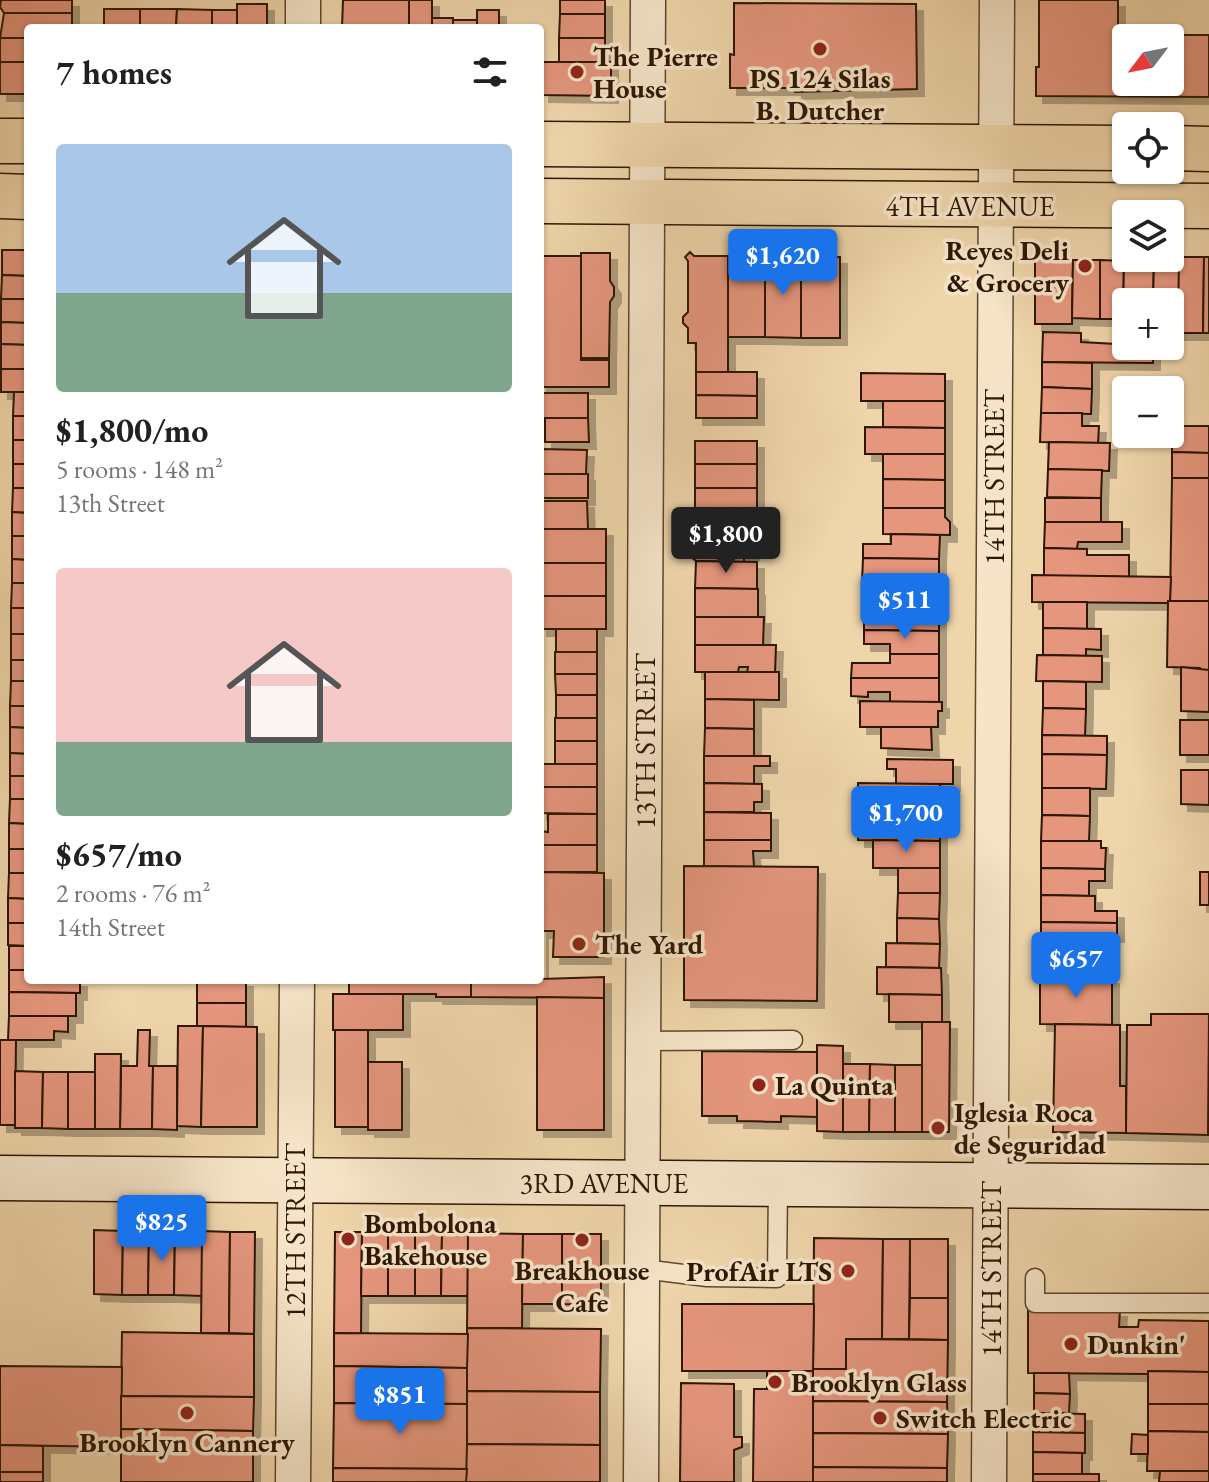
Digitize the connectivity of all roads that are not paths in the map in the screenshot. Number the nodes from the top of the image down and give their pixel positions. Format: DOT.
graph roads {
  1 [pos="303,0"];
  2 [pos="648,0"];
  3 [pos="997,0"];
  4 [pos="303,24"];
  5 [pos="0,141"];
  6 [pos="24,141"];
  7 [pos="544,144"];
  8 [pos="647,145"];
  9 [pos="995,147"];
  10 [pos="1112,148"];
  11 [pos="1184,148"];
  12 [pos="1209,149"];
  13 [pos="0,196"];
  14 [pos="24,197"];
  15 [pos="544,201"];
  16 [pos="646,202"];
  17 [pos="996,206"];
  18 [pos="1209,206"];
  19 [pos="297,984"];
  20 [pos="793,1040"];
  21 [pos="644,1041"];
  22 [pos="0,1178"];
  23 [pos="295,1181"];
  24 [pos="644,1183"];
  25 [pos="778,1184"];
  26 [pos="992,1186"];
  27 [pos="1209,1187"];
  28 [pos="643,1269"];
  29 [pos="1035,1278"];
  30 [pos="1208,1303"];
  31 [pos="293,1482"];
  32 [pos="641,1482"];
  33 [pos="989,1482"];
  1 -- 4 [label="street"];
  2 -- 8 [label="street, 13TH STREET"];
  3 -- 9 [label="street, 14TH STREET"];
  5 -- 6 [label="main road"];
  7 -- 8 [label="main road, 4TH AVENUE"];
  8 -- 9 [label="main road, 4TH AVENUE"];
  8 -- 16 [label="street, 13TH STREET"];
  9 -- 10 [label="main road, 4TH AVENUE"];
  9 -- 17 [label="street, 14TH STREET"];
  11 -- 12 [label="main road"];
  13 -- 14 [label="main road"];
  15 -- 16 [label="main road, 4TH AVENUE"];
  16 -- 17 [label="main road, 4TH AVENUE"];
  16 -- 21 [label="street, 13TH STREET"];
  17 -- 18 [label="main road, 4TH AVENUE"];
  17 -- 26 [label="street, 14TH STREET"];
  19 -- 23 [label="street, 12TH STREET"];
  20 -- 21 [label="lane"];
  21 -- 24 [label="street, 13TH STREET"];
  22 -- 23 [label="main road, 3RD AVENUE"];
  23 -- 24 [label="main road, 3RD AVENUE"];
  23 -- 31 [label="street, 12TH STREET"];
  24 -- 25 [label="main road, 3RD AVENUE"];
  24 -- 28 [label="street, 13TH STREET"];
  25 -- 26 [label="main road, 3RD AVENUE"];
  25 -- 28 [label="lane"];
  26 -- 27 [label="main road, 3RD AVENUE"];
  26 -- 33 [label="street, 14TH STREET"];
  28 -- 32 [label="street, 13TH STREET"];
  29 -- 30 [label="lane"];
}
